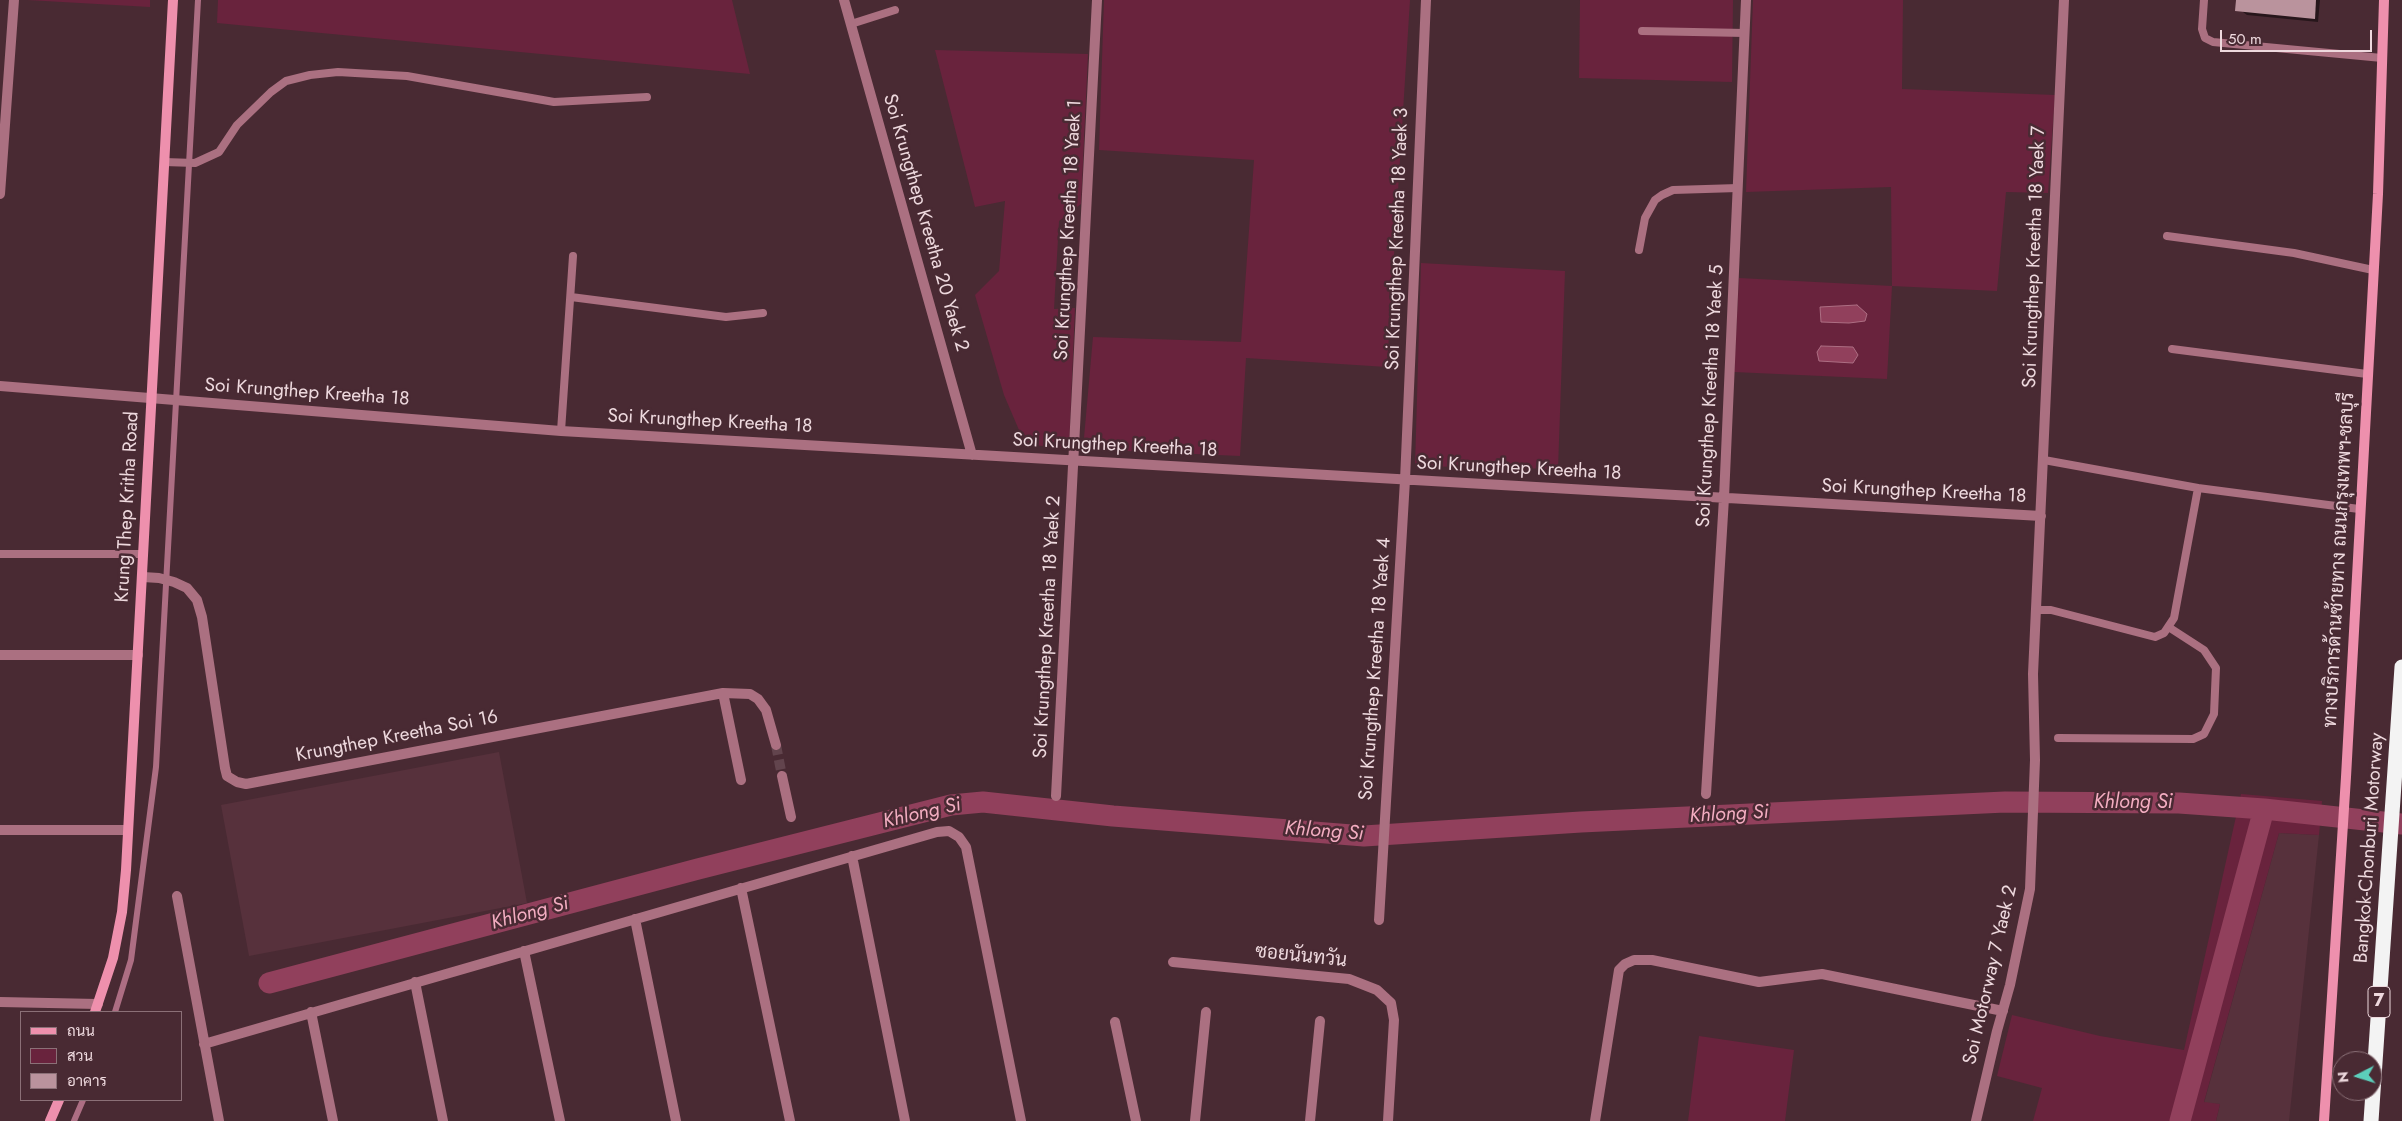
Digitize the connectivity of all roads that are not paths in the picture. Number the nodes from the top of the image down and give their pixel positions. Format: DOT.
graph roads {
  1 [pos="14,0"];
  2 [pos="173,0"];
  3 [pos="844,0"];
  4 [pos="1097,0"];
  5 [pos="1426,0"];
  6 [pos="1746,0"];
  7 [pos="2064,0"];
  8 [pos="2204,0"];
  9 [pos="2384,0"];
  10 [pos="895,10"];
  11 [pos="851,24"];
  12 [pos="1642,31"];
  13 [pos="1745,34"];
  14 [pos="2382,58"];
  15 [pos="648,97"];
  16 [pos="164,162"];
  17 [pos="1738,188"];
  18 [pos="0,194"];
  19 [pos="2167,236"];
  20 [pos="1639,250"];
  21 [pos="573,256"];
  22 [pos="2373,270"];
  23 [pos="571,297"];
  24 [pos="764,313"];
  25 [pos="2172,349"];
  26 [pos="2367,374"];
  27 [pos="0,386"];
  28 [pos="151,399"];
  29 [pos="561,431"];
  30 [pos="972,455"];
  31 [pos="2044,460"];
  32 [pos="1075,461"];
  33 [pos="1405,480"];
  34 [pos="2198,488"];
  35 [pos="1724,498"];
  36 [pos="2359,509"];
  37 [pos="2041,516"];
  38 [pos="0,554"];
  39 [pos="144,554"];
  40 [pos="143,577"];
  41 [pos="2038,610"];
  42 [pos="2170,628"];
  43 [pos="0,655"];
  44 [pos="138,655"];
  45 [pos="2402,667"];
  46 [pos="723,693"];
  47 [pos="2058,738"];
  48 [pos="776,745"];
  49 [pos="782,776"];
  50 [pos="741,780"];
  51 [pos="1706,794"];
  52 [pos="1056,796"];
  53 [pos="791,817"];
  54 [pos="0,830"];
  55 [pos="128,830"];
  56 [pos="852,856"];
  57 [pos="741,888"];
  58 [pos="177,896"];
  59 [pos="635,919"];
  60 [pos="1378,920"];
  61 [pos="524,951"];
  62 [pos="1173,962"];
  63 [pos="415,982"];
  64 [pos="0,1002"];
  65 [pos="96,1008"];
  66 [pos="2003,1011"];
  67 [pos="311,1012"];
  68 [pos="1206,1012"];
  69 [pos="1320,1021"];
  70 [pos="1115,1022"];
  71 [pos="204,1044"];
  72 [pos="59,1101"];
  73 [pos="50,1121"];
  74 [pos="219,1121"];
  75 [pos="333,1121"];
  76 [pos="443,1121"];
  77 [pos="560,1121"];
  78 [pos="676,1121"];
  79 [pos="790,1121"];
  80 [pos="905,1121"];
  81 [pos="1021,1121"];
  82 [pos="1136,1121"];
  83 [pos="1195,1121"];
  84 [pos="1310,1121"];
  85 [pos="1388,1121"];
  86 [pos="1595,1121"];
  87 [pos="1976,1121"];
  88 [pos="2324,1121"];
  89 [pos="2371,1121"];
  1 -- 18 [label="street"];
  2 -- 16 [label="main road, Krung Thep Kritha Road"];
  3 -- 11 [label="street, Soi Krungthep Kreetha 20 Yaek 2"];
  4 -- 32 [label="street, Soi Krungthep Kreetha 18 Yaek 1"];
  5 -- 33 [label="street, Soi Krungthep Kreetha 18 Yaek 3"];
  6 -- 13 [label="street, Soi Krungthep Kreetha 18 Yaek 5"];
  7 -- 31 [label="street, Soi Krungthep Kreetha 18 Yaek 7"];
  8 -- 14 [label="lane"];
  9 -- 14 [label="main road, ทางบริการด้านซ้ายทาง ถนนกรุงเทพฯ-ชลบุรี"];
  10 -- 11 [label="lane"];
  11 -- 30 [label="street, Soi Krungthep Kreetha 20 Yaek 2"];
  12 -- 13 [label="lane"];
  13 -- 17 [label="street, Soi Krungthep Kreetha 18 Yaek 5"];
  14 -- 22 [label="main road, ทางบริการด้านซ้ายทาง ถนนกรุงเทพฯ-ชลบุรี"];
  15 -- 16 [label="lane"];
  16 -- 28 [label="main road, Krung Thep Kritha Road"];
  17 -- 20 [label="lane"];
  17 -- 35 [label="street, Soi Krungthep Kreetha 18 Yaek 5"];
  19 -- 22 [label="lane"];
  21 -- 23 [label="lane"];
  22 -- 26 [label="main road, ทางบริการด้านซ้ายทาง ถนนกรุงเทพฯ-ชลบุรี"];
  23 -- 24 [label="lane"];
  23 -- 29 [label="lane"];
  25 -- 26 [label="lane"];
  26 -- 36 [label="main road, ทางบริการด้านซ้ายทาง ถนนกรุงเทพฯ-ชลบุรี"];
  27 -- 28 [label="street, Soi Krungthep Kreetha 18"];
  28 -- 29 [label="street, Soi Krungthep Kreetha 18"];
  28 -- 39 [label="main road, Krung Thep Kritha Road"];
  29 -- 30 [label="street, Soi Krungthep Kreetha 18"];
  30 -- 32 [label="street, Soi Krungthep Kreetha 18"];
  31 -- 34 [label="lane"];
  31 -- 37 [label="street, Soi Krungthep Kreetha 18 Yaek 7"];
  32 -- 33 [label="street, Soi Krungthep Kreetha 18"];
  32 -- 52 [label="street, Soi Krungthep Kreetha 18 Yaek 2"];
  33 -- 35 [label="street, Soi Krungthep Kreetha 18"];
  33 -- 60 [label="street, Soi Krungthep Kreetha 18 Yaek 4"];
  34 -- 36 [label="lane"];
  34 -- 42 [label="lane"];
  35 -- 37 [label="street, Soi Krungthep Kreetha 18"];
  35 -- 51 [label="street, Soi Krungthep Kreetha 18 Yaek 5"];
  36 -- 88 [label="main road, ทางบริการด้านซ้ายทาง ถนนกรุงเทพฯ-ชลบุรี"];
  37 -- 41 [label="street, Soi Krungthep Kreetha 18 Yaek 7"];
  38 -- 39 [label="lane"];
  39 -- 40 [label="main road, Krung Thep Kritha Road"];
  40 -- 44 [label="main road, Krung Thep Kritha Road"];
  40 -- 46 [label="street, Krungthep Kreetha Soi 16"];
  41 -- 42 [label="lane"];
  41 -- 66 [label="street, Soi Motorway 7 Yaek 2"];
  42 -- 47 [label="lane"];
  43 -- 44 [label="street"];
  44 -- 55 [label="main road, Krung Thep Kritha Road"];
  45 -- 89 [label="highway, Bangkok-Chonburi Motorway / 7"];
  46 -- 48 [label="street"];
  46 -- 50 [label="street"];
  49 -- 53 [label="street"];
  54 -- 55 [label="street"];
  55 -- 65 [label="main road, Krung Thep Kritha Road"];
  56 -- 57 [label="street"];
  56 -- 80 [label="street"];
  56 -- 81 [label="street"];
  57 -- 59 [label="street"];
  57 -- 79 [label="street"];
  58 -- 71 [label="street"];
  59 -- 61 [label="street"];
  59 -- 78 [label="street"];
  61 -- 63 [label="street"];
  61 -- 77 [label="street"];
  62 -- 85 [label="street, ซอยนันทวัน"];
  63 -- 67 [label="street"];
  63 -- 76 [label="street"];
  64 -- 65 [label="street"];
  66 -- 86 [label="street"];
  66 -- 87 [label="street, Soi Motorway 7 Yaek 2"];
  67 -- 71 [label="street"];
  67 -- 75 [label="street"];
  68 -- 83 [label="street"];
  69 -- 84 [label="street"];
  70 -- 82 [label="street"];
  71 -- 74 [label="street"];
  72 -- 73 [label="main road"];
}
